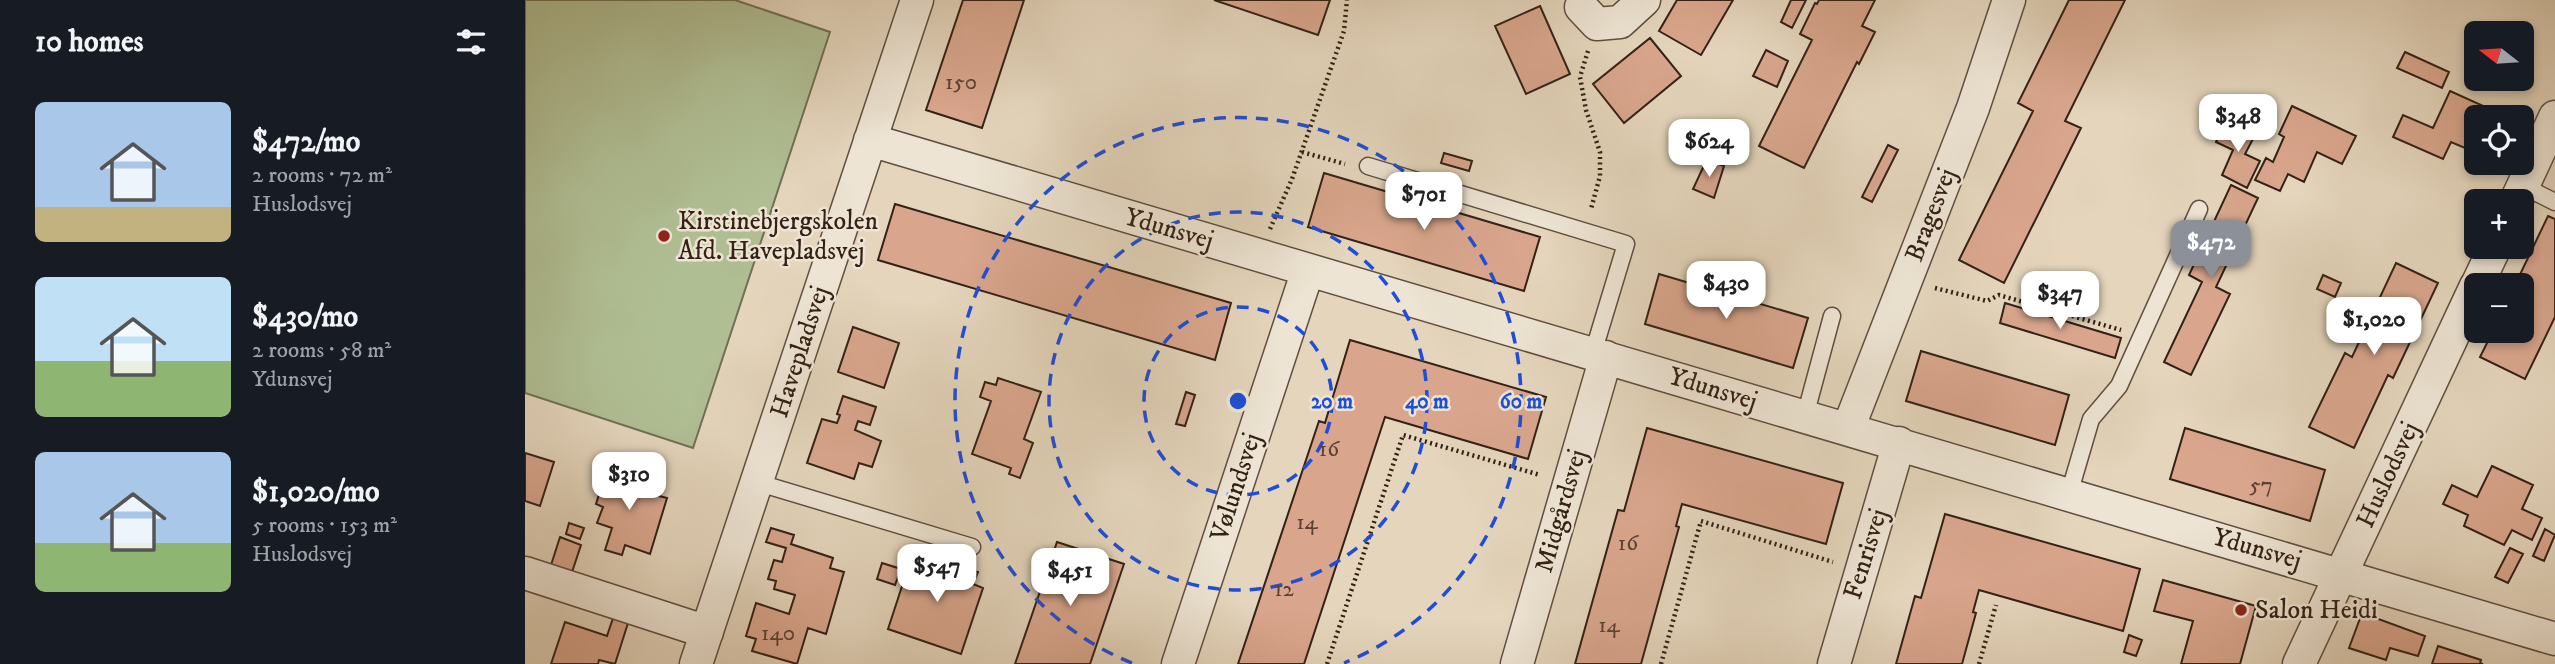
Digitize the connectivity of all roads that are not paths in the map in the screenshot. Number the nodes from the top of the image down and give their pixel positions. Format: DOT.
graph roads {
  1 [pos="1644,0"];
  2 [pos="2009,0"];
  3 [pos="909,3"];
  4 [pos="1589,16"];
  5 [pos="2555,117"];
  6 [pos="870,140"];
  7 [pos="1368,166"];
  8 [pos="2521,189"];
  9 [pos="2534,197"];
  10 [pos="2555,202"];
  11 [pos="2199,209"];
  12 [pos="1308,270"];
  13 [pos="2464,312"];
  14 [pos="1832,316"];
  15 [pos="1599,355"];
  16 [pos="1805,416"];
  17 [pos="1848,429"];
  18 [pos="1899,443"];
  19 [pos="756,482"];
  20 [pos="2069,494"];
  21 [pos="972,547"];
  22 [pos="525,573"];
  23 [pos="2342,574"];
  24 [pos="707,632"];
  25 [pos="2555,639"];
  26 [pos="696,664"];
  27 [pos="1178,664"];
  28 [pos="1517,664"];
  29 [pos="1834,664"];
  30 [pos="2299,664"];
  1 -- 4 [label="street"];
  2 -- 17 [label="street, Bragesvej"];
  3 -- 6 [label="street, Havepladsvej"];
  5 -- 8 [label="street"];
  6 -- 12 [label="street, Ydunsvej"];
  6 -- 19 [label="street, Havepladsvej"];
  7 -- 15 [label="lane"];
  9 -- 10 [label="lane"];
  11 -- 20 [label="lane"];
  12 -- 15 [label="street, Ydunsvej"];
  12 -- 27 [label="street, Vølundsvej"];
  13 -- 23 [label="street, Huslodsvej"];
  14 -- 16 [label="lane"];
  15 -- 16 [label="street, Ydunsvej"];
  15 -- 28 [label="street, Midgårdsvej"];
  16 -- 17 [label="street, Ydunsvej"];
  17 -- 18 [label="street, Ydunsvej"];
  18 -- 20 [label="street, Ydunsvej"];
  18 -- 29 [label="street, Fenrisvej"];
  19 -- 21 [label="lane"];
  19 -- 24 [label="street, Havepladsvej"];
  20 -- 23 [label="street, Ydunsvej"];
  22 -- 24 [label="street"];
  23 -- 25 [label="street, Ydunsvej"];
  23 -- 30 [label="street, Huslodsvej"];
  24 -- 26 [label="street, Havepladsvej"];
}
